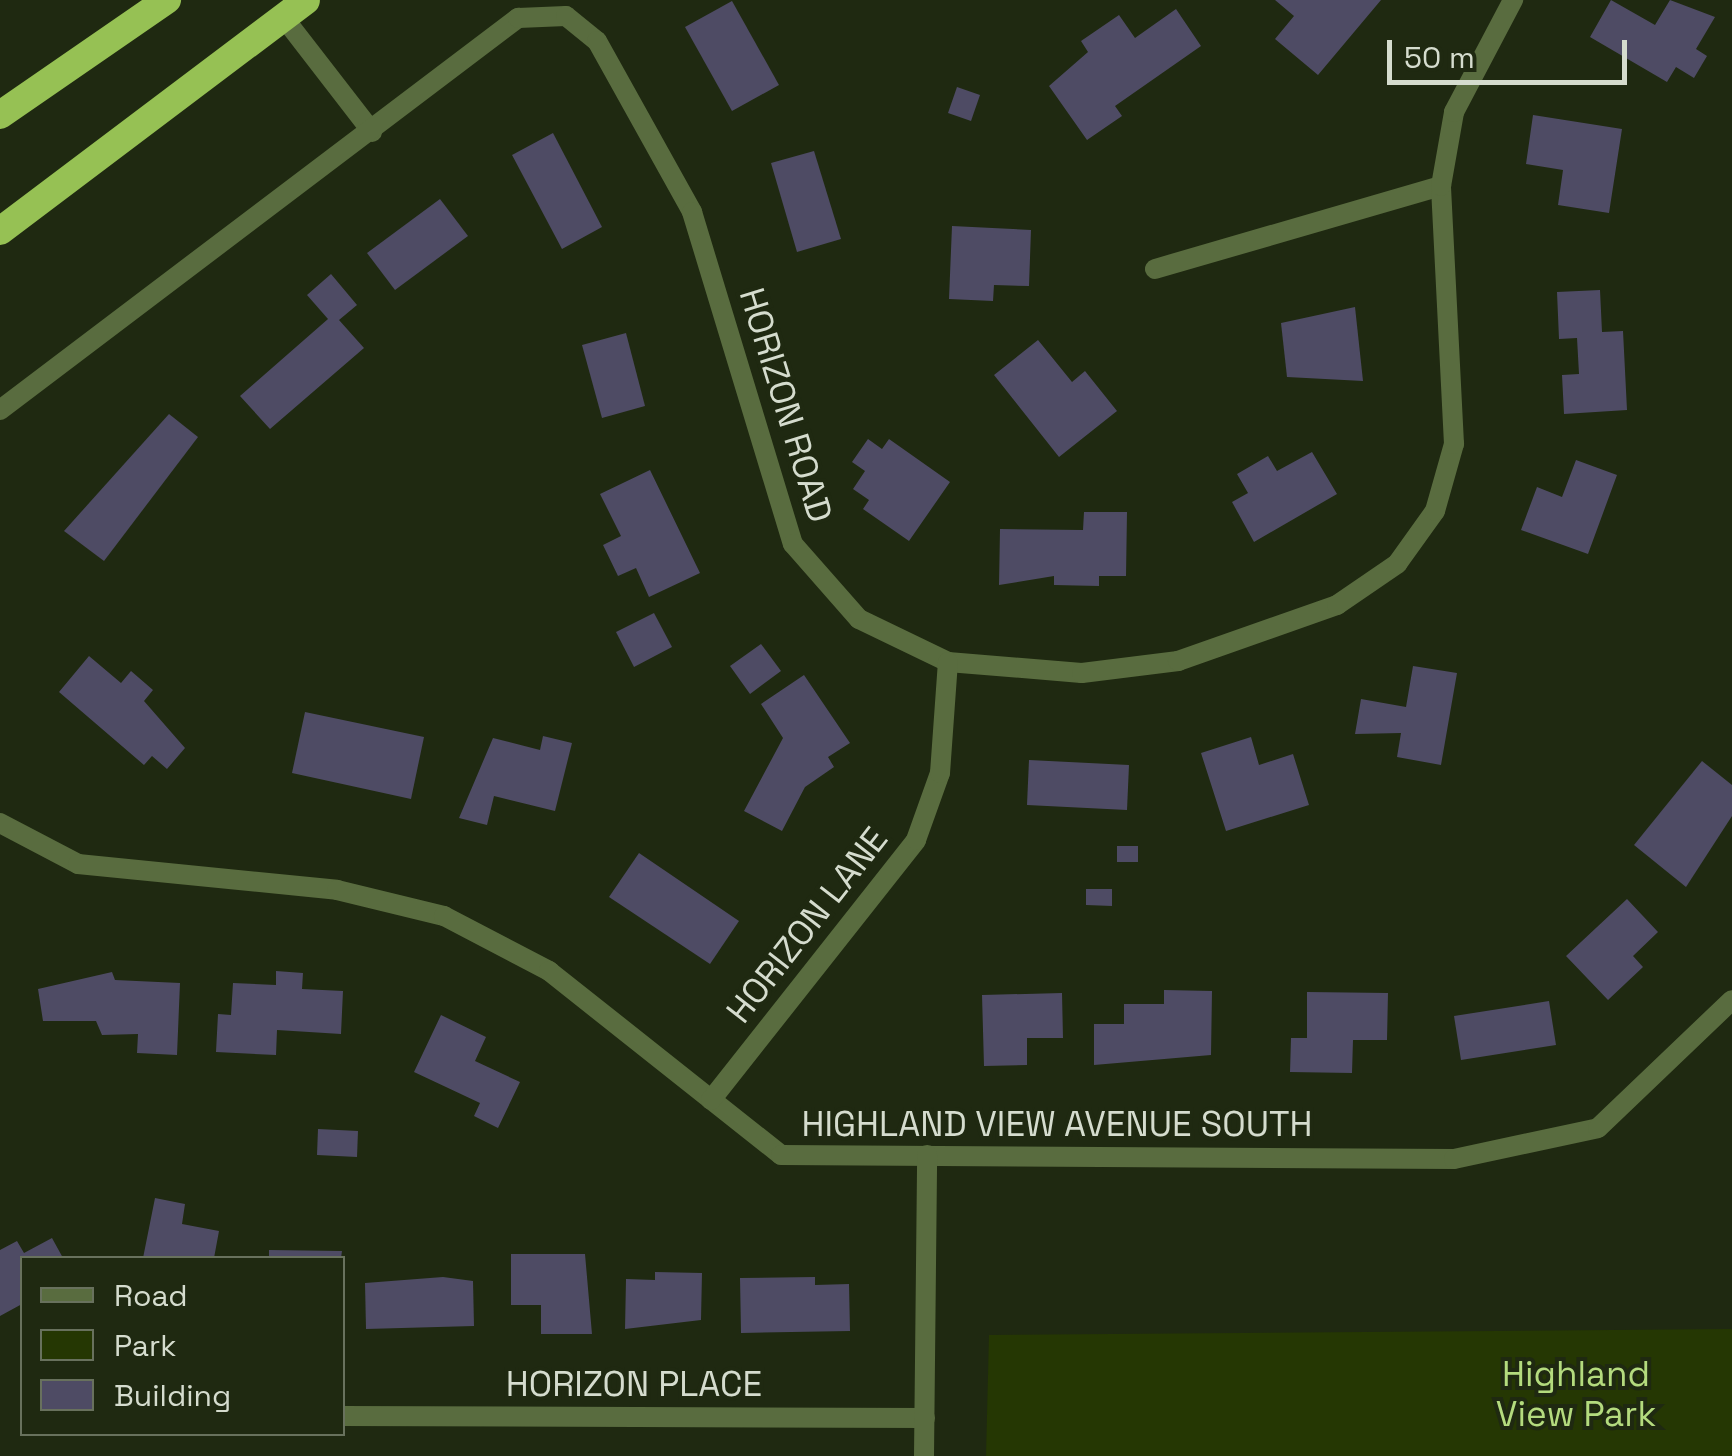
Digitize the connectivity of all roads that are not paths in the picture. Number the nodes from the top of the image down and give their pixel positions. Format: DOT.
graph roads {
  1 [pos="167,0"];
  2 [pos="306,0"];
  3 [pos="1513,0"];
  4 [pos="284,18"];
  5 [pos="0,115"];
  6 [pos="372,132"];
  7 [pos="1441,186"];
  8 [pos="0,231"];
  9 [pos="1155,269"];
  10 [pos="0,410"];
  11 [pos="948,662"];
  12 [pos="0,822"];
  13 [pos="1732,1000"];
  14 [pos="712,1100"];
  15 [pos="927,1155"];
  16 [pos="345,1416"];
  17 [pos="925,1418"];
  18 [pos="924,1456"];
  1 -- 5 [label="highway"];
  2 -- 4 [label="highway"];
  3 -- 7 [label="street, HORIZON ROAD"];
  4 -- 6 [label="street"];
  4 -- 8 [label="highway"];
  6 -- 10 [label="street"];
  6 -- 11 [label="street, HORIZON ROAD"];
  7 -- 9 [label="street"];
  7 -- 11 [label="street, HORIZON ROAD"];
  11 -- 14 [label="street, HORIZON LANE"];
  12 -- 14 [label="street, HIGHLAND VIEW AVENUE SOUTH"];
  13 -- 15 [label="street, HIGHLAND VIEW AVENUE SOUTH"];
  14 -- 15 [label="street, HIGHLAND VIEW AVENUE SOUTH"];
  15 -- 17 [label="street"];
  16 -- 17 [label="street, HORIZON PLACE"];
  17 -- 18 [label="street"];
}
